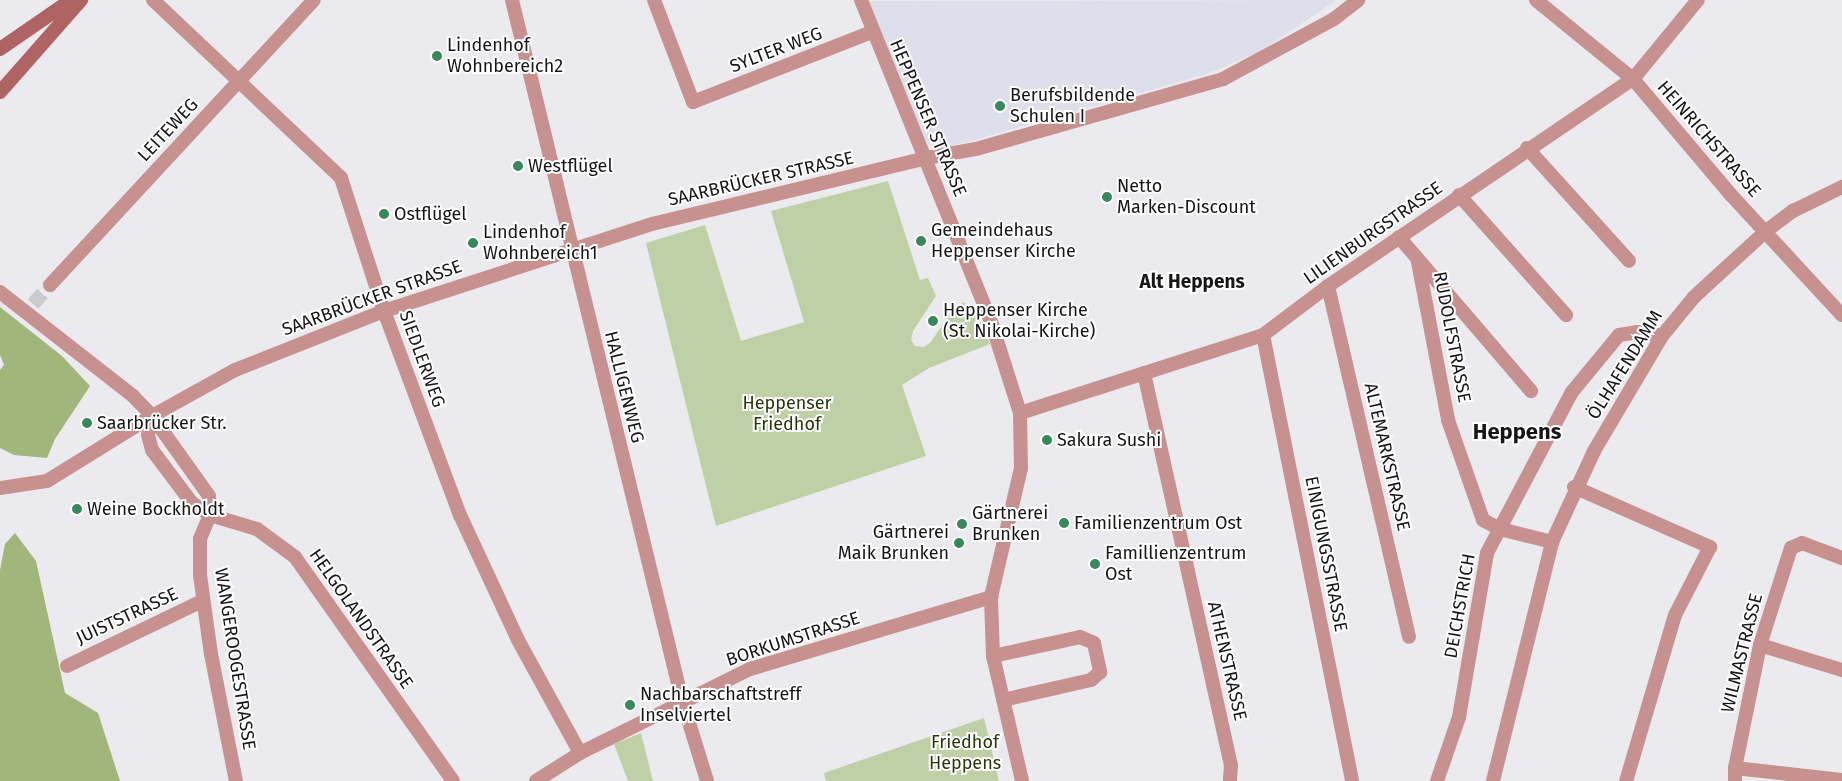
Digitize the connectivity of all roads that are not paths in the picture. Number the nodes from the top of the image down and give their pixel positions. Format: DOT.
graph roads {
  1 [pos="71,0"];
  2 [pos="81,0"];
  3 [pos="153,0"];
  4 [pos="314,0"];
  5 [pos="512,0"];
  6 [pos="654,0"];
  7 [pos="861,0"];
  8 [pos="1358,0"];
  9 [pos="1536,0"];
  10 [pos="1698,0"];
  11 [pos="872,32"];
  12 [pos="0,49"];
  13 [pos="1632,79"];
  14 [pos="238,82"];
  15 [pos="0,92"];
  16 [pos="1527,148"];
  17 [pos="926,158"];
  18 [pos="1842,186"];
  19 [pos="1459,195"];
  20 [pos="1766,231"];
  21 [pos="1399,237"];
  22 [pos="570,248"];
  23 [pos="1629,261"];
  24 [pos="1418,262"];
  25 [pos="50,285"];
  26 [pos="1328,286"];
  27 [pos="0,292"];
  28 [pos="384,311"];
  29 [pos="1566,315"];
  30 [pos="1842,315"];
  31 [pos="1263,335"];
  32 [pos="1662,336"];
  33 [pos="1144,373"];
  34 [pos="1531,391"];
  35 [pos="1020,413"];
  36 [pos="152,416"];
  37 [pos="1574,487"];
  38 [pos="0,488"];
  39 [pos="210,515"];
  40 [pos="1500,529"];
  41 [pos="1552,542"];
  42 [pos="1842,558"];
  43 [pos="991,597"];
  44 [pos="202,601"];
  45 [pos="1409,637"];
  46 [pos="1760,645"];
  47 [pos="993,656"];
  48 [pos="67,666"];
  49 [pos="1842,670"];
  50 [pos="682,700"];
  51 [pos="1002,700"];
  52 [pos="580,753"];
  53 [pos="1735,775"];
  54 [pos="1842,780"];
  55 [pos="236,781"];
  56 [pos="453,781"];
  57 [pos="536,781"];
  58 [pos="707,781"];
  59 [pos="1022,781"];
  60 [pos="1230,781"];
  61 [pos="1352,781"];
  62 [pos="1437,781"];
  63 [pos="1493,781"];
  64 [pos="1626,781"];
  1 -- 12 [label="main road"];
  2 -- 15 [label="main road"];
  3 -- 14 [label="street, SIEDLERWEG"];
  4 -- 14 [label="street, LEITEWEG"];
  5 -- 22 [label="street, HALLIGENWEG"];
  6 -- 11 [label="street, SYLTER WEG"];
  7 -- 11 [label="street, HEPPENSER STRASSE"];
  8 -- 17 [label="street, SAARBRÜCKER STRASSE"];
  9 -- 13 [label="street, HEINRICHSTRASSE"];
  10 -- 13 [label="street, LILIENBURGSTRASSE"];
  11 -- 17 [label="street, HEPPENSER STRASSE"];
  13 -- 16 [label="street, LILIENBURGSTRASSE"];
  13 -- 20 [label="street, HEINRICHSTRASSE"];
  14 -- 25 [label="street, LEITEWEG"];
  14 -- 28 [label="street, SIEDLERWEG"];
  16 -- 19 [label="street, LILIENBURGSTRASSE"];
  16 -- 23 [label="street"];
  17 -- 22 [label="street, SAARBRÜCKER STRASSE"];
  17 -- 35 [label="street, HEPPENSER STRASSE"];
  18 -- 20 [label="street, ÖLHAFENDAMM"];
  19 -- 21 [label="street, LILIENBURGSTRASSE"];
  19 -- 29 [label="street"];
  20 -- 30 [label="street, HEINRICHSTRASSE"];
  20 -- 32 [label="street, ÖLHAFENDAMM"];
  21 -- 24 [label="street"];
  21 -- 26 [label="street, LILIENBURGSTRASSE"];
  22 -- 28 [label="street, SAARBRÜCKER STRASSE"];
  22 -- 50 [label="street, HALLIGENWEG"];
  24 -- 34 [label="street"];
  24 -- 40 [label="street, RUDOLFSTRASSE"];
  26 -- 31 [label="street, LILIENBURGSTRASSE"];
  26 -- 45 [label="street, ALTEMARKSTRASSE"];
  27 -- 36 [label="street"];
  28 -- 36 [label="street, SAARBRÜCKER STRASSE"];
  28 -- 52 [label="street, SIEDLERWEG"];
  31 -- 33 [label="street, LILIENBURGSTRASSE"];
  31 -- 61 [label="street, EINIGUNGSSTRASSE"];
  32 -- 37 [label="street, ÖLHAFENDAMM"];
  32 -- 40 [label="street, DEICHSTRICH"];
  33 -- 35 [label="street, LILIENBURGSTRASSE"];
  33 -- 60 [label="street, ATHENSTRASSE"];
  35 -- 43 [label="street, HEPPENSER STRASSE"];
  36 -- 38 [label="street, SAARBRÜCKER STRASSE"];
  36 -- 39 [label="street"];
  36 -- 39 [label="street, HELGOLANDSTRASSE"];
  37 -- 41 [label="street, ÖLHAFENDAMM"];
  37 -- 64 [label="street"];
  39 -- 44 [label="street, WANGEROOGESTRASSE"];
  39 -- 56 [label="street, HELGOLANDSTRASSE"];
  40 -- 41 [label="street, RUDOLFSTRASSE"];
  40 -- 62 [label="street, DEICHSTRICH"];
  41 -- 63 [label="street, ÖLHAFENDAMM"];
  42 -- 46 [label="street, WILMASTRASSE"];
  43 -- 47 [label="street, HEPPENSER STRASSE"];
  43 -- 50 [label="street, BORKUMSTRASSE"];
  44 -- 48 [label="street, JUISTSTRASSE"];
  44 -- 55 [label="street, WANGEROOGESTRASSE"];
  46 -- 49 [label="street"];
  46 -- 53 [label="street, WILMASTRASSE"];
  47 -- 51 [label="street, HEPPENSER STRASSE"];
  47 -- 51 [label="street"];
  50 -- 52 [label="street, BORKUMSTRASSE"];
  50 -- 58 [label="street, HALLIGENWEG"];
  51 -- 59 [label="street, HEPPENSER STRASSE"];
  52 -- 57 [label="street, BORKUMSTRASSE"];
  53 -- 54 [label="street"];
}
